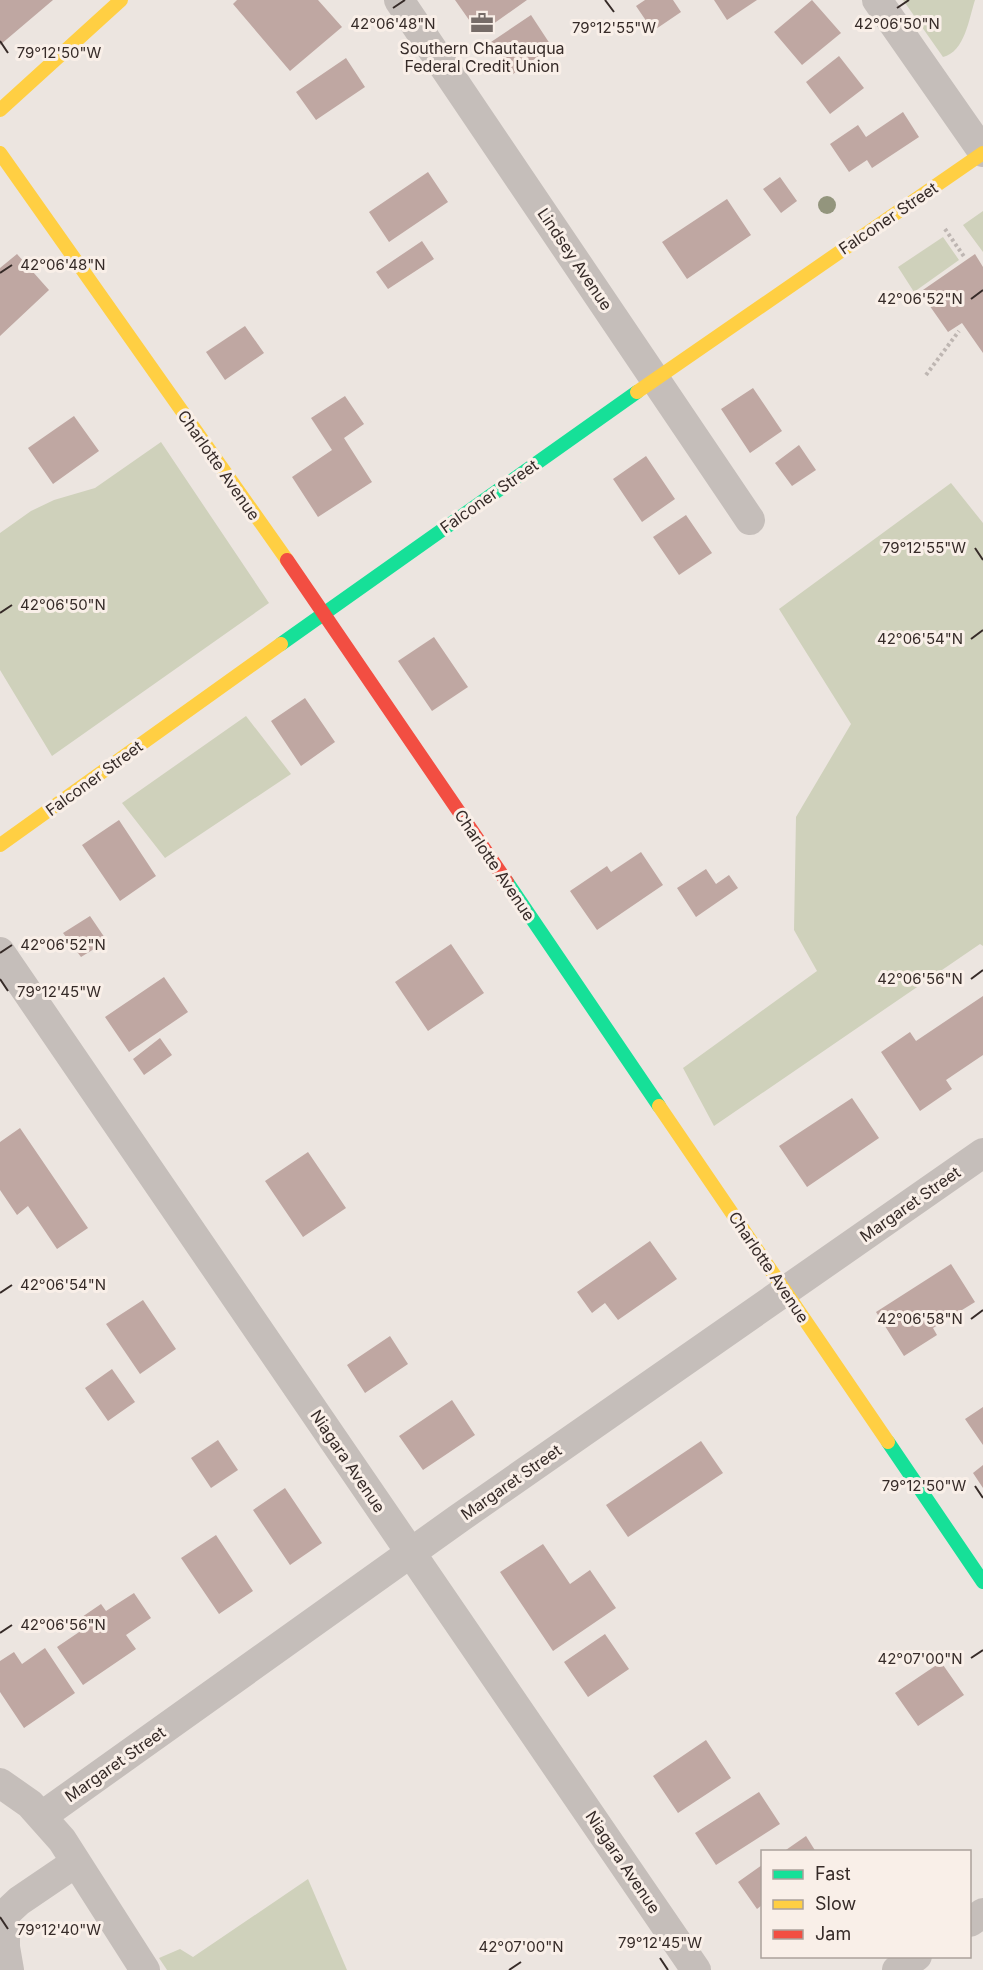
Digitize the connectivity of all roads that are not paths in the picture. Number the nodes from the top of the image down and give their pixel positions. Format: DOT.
graph roads {
  1 [pos="121,0"];
  2 [pos="399,0"];
  3 [pos="877,0"];
  4 [pos="0,110"];
  5 [pos="983,152"];
  6 [pos="0,153"];
  7 [pos="656,379"];
  8 [pos="750,520"];
  9 [pos="324,613"];
  10 [pos="0,845"];
  11 [pos="0,952"];
  12 [pos="983,1153"];
  13 [pos="785,1292"];
  14 [pos="411,1553"];
  15 [pos="983,1582"];
  16 [pos="0,1783"];
  17 [pos="42,1816"];
  18 [pos="75,1863"];
  19 [pos="914,1958"];
  20 [pos="9,1970"];
  21 [pos="145,1970"];
  22 [pos="696,1970"];
  23 [pos="897,1970"];
  1 -- 4 [label="street"];
  2 -- 7 [label="street, Lindsey Avenue"];
  3 -- 5 [label="street"];
  5 -- 7 [label="street, Falconer Street"];
  6 -- 9 [label="street, Charlotte Avenue"];
  7 -- 8 [label="street, Lindsey Avenue"];
  7 -- 9 [label="street, Falconer Street"];
  9 -- 10 [label="street, Falconer Street"];
  9 -- 13 [label="street, Charlotte Avenue"];
  11 -- 14 [label="street, Niagara Avenue"];
  12 -- 13 [label="street, Margaret Street"];
  13 -- 14 [label="street, Margaret Street"];
  13 -- 15 [label="street, Charlotte Avenue"];
  14 -- 17 [label="street, Margaret Street"];
  14 -- 22 [label="street, Niagara Avenue"];
  16 -- 17 [label="street"];
  17 -- 18 [label="street"];
  18 -- 20 [label="street"];
  18 -- 21 [label="street"];
  19 -- 23 [label="street"];
}
